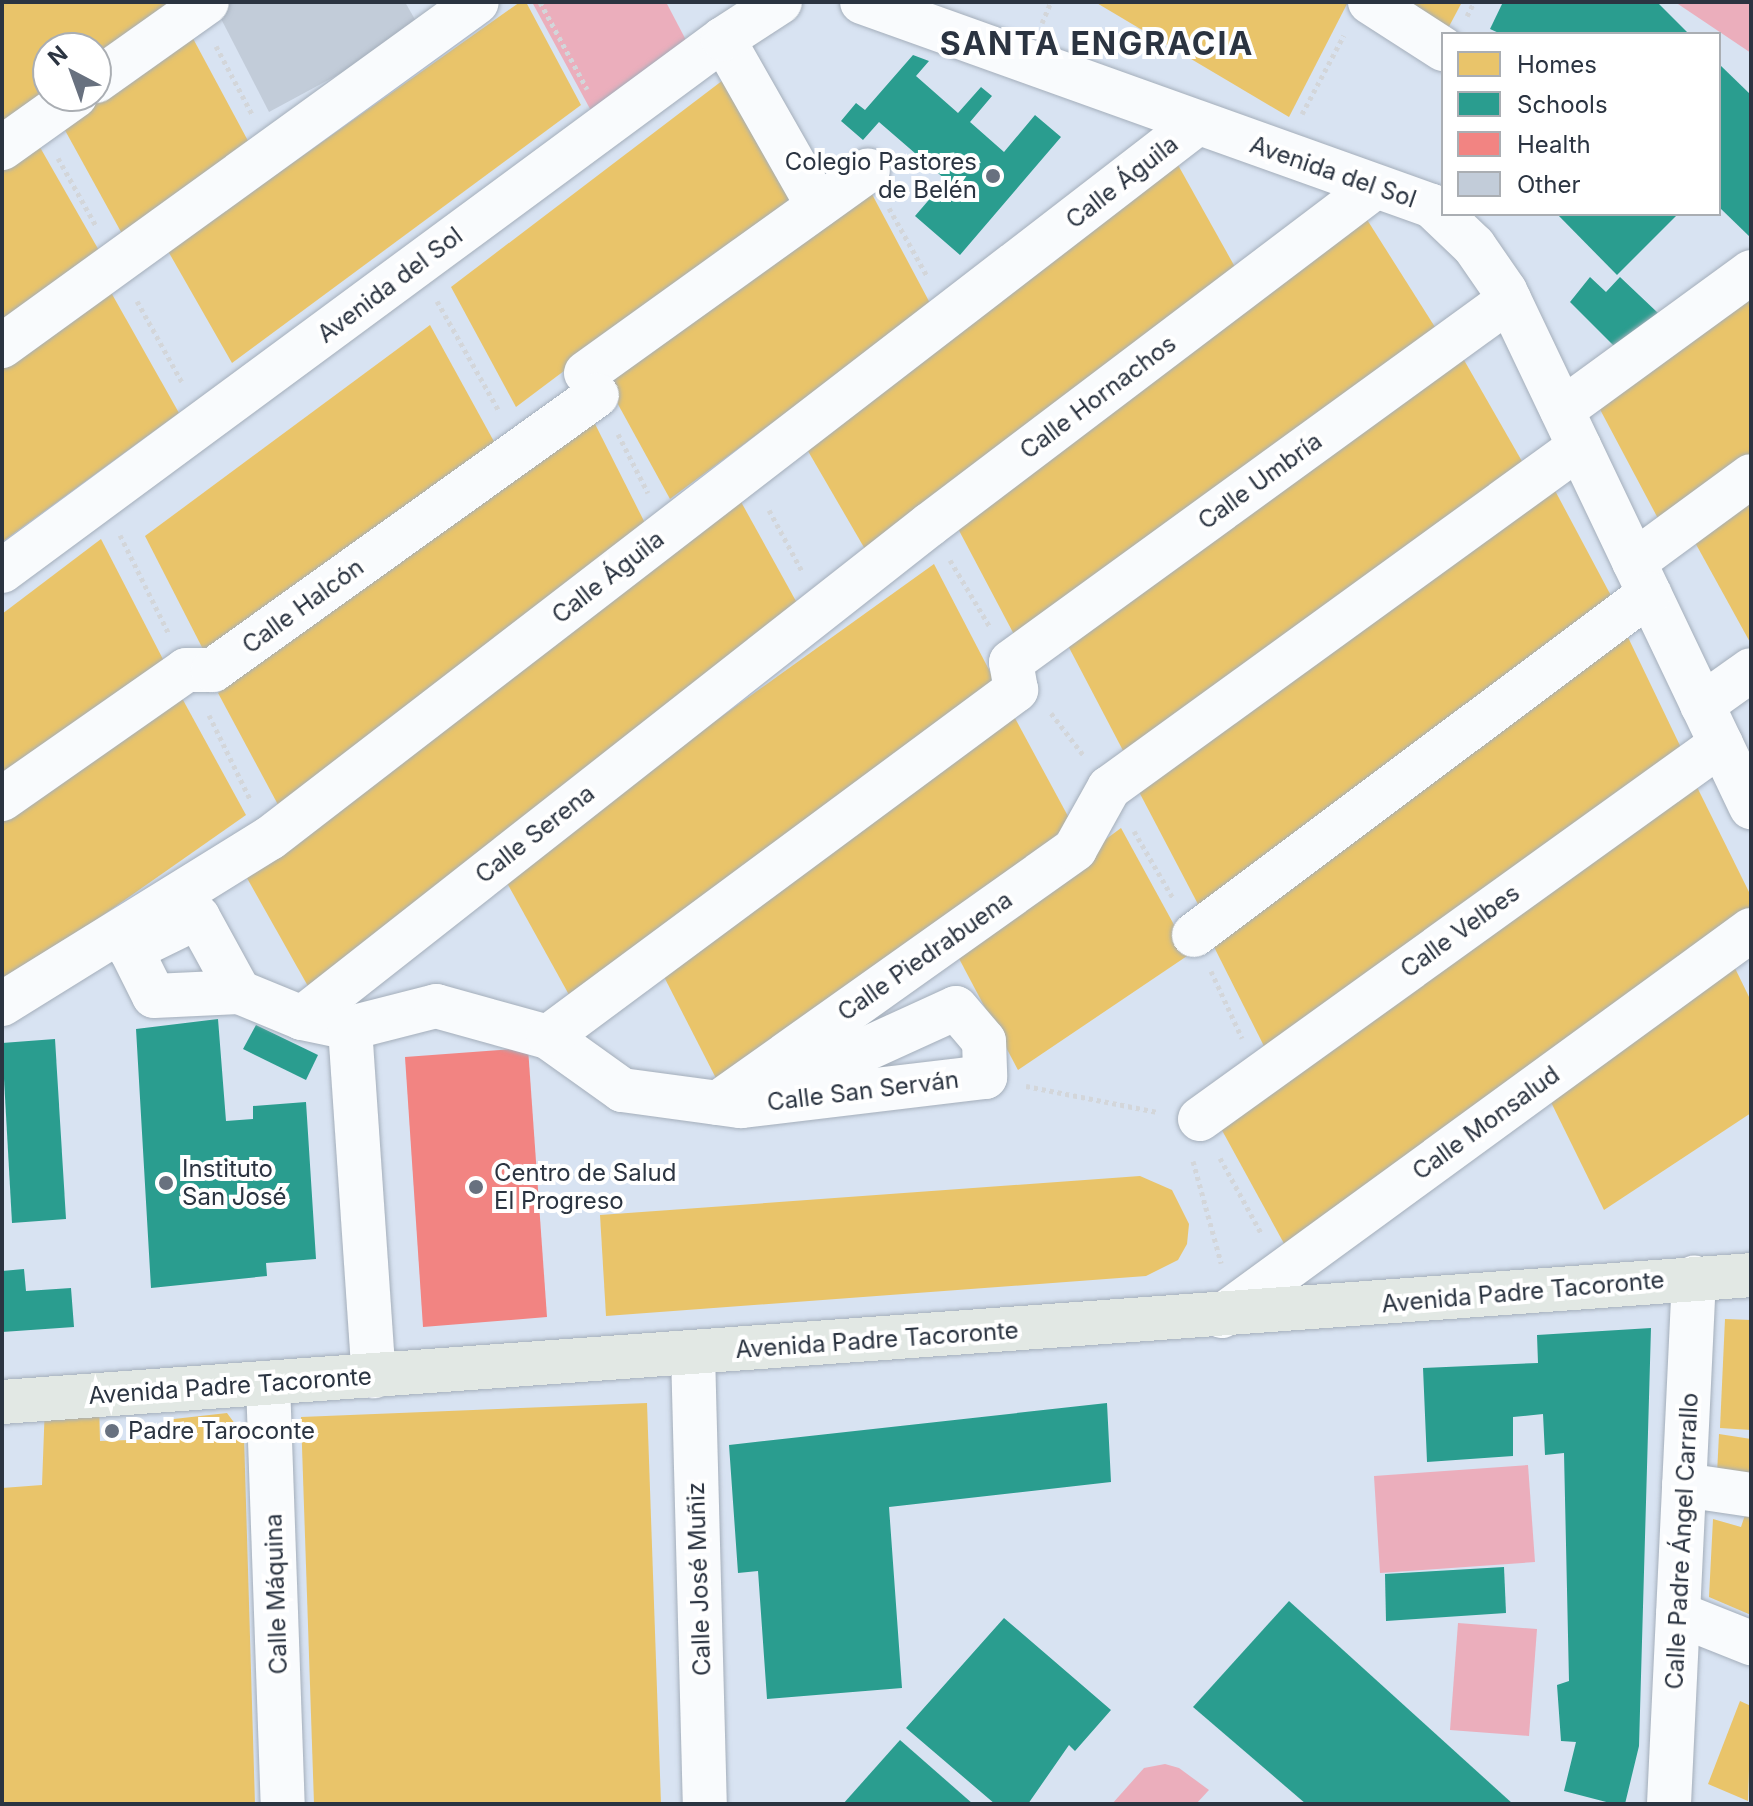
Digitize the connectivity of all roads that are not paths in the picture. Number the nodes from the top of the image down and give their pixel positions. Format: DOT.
graph roads {
  1 [pos="477,2"];
  2 [pos="780,2"];
  3 [pos="862,2"];
  4 [pos="202,6"];
  5 [pos="1359,16"];
  6 [pos="723,39"];
  7 [pos="1441,48"];
  8 [pos="112,70"];
  9 [pos="53,112"];
  10 [pos="1196,124"];
  11 [pos="2,148"];
  12 [pos="868,170"];
  13 [pos="1375,187"];
  14 [pos="818,206"];
  15 [pos="1441,215"];
  16 [pos="1442,216"];
  17 [pos="1751,272"];
  18 [pos="1509,300"];
  19 [pos="2,346"];
  20 [pos="1570,429"];
  21 [pos="1751,476"];
  22 [pos="2,571"];
  23 [pos="1642,578"];
  24 [pos="822,608"];
  25 [pos="1751,670"];
  26 [pos="1702,705"];
  27 [pos="1721,744"];
  28 [pos="2,799"];
  29 [pos="1751,807"];
  30 [pos="1751,930"];
  31 [pos="1194,935"];
  32 [pos="239,992"];
  33 [pos="2,1004"];
  34 [pos="302,1018"];
  35 [pos="350,1028"];
  36 [pos="548,1037"];
  37 [pos="985,1077"];
  38 [pos="729,1104"];
  39 [pos="1185,1126"];
  40 [pos="1751,1275"];
  41 [pos="1694,1278"];
  42 [pos="1222,1316"];
  43 [pos="693,1353"];
  44 [pos="374,1376"];
  45 [pos="268,1383"];
  46 [pos="2,1402"];
  47 [pos="1684,1485"];
  48 [pos="1751,1495"];
  49 [pos="1678,1614"];
  50 [pos="1751,1643"];
  51 [pos="283,1804"];
  52 [pos="705,1804"];
  53 [pos="1669,1804"];
  1 -- 19 [label="street"];
  2 -- 6 [label="street, Avenida del Sol"];
  3 -- 10 [label="street, Avenida del Sol"];
  4 -- 8 [label="street"];
  5 -- 7 [label="street"];
  6 -- 14 [label="street"];
  6 -- 22 [label="street, Avenida del Sol"];
  9 -- 11 [label="street"];
  10 -- 13 [label="street, Avenida del Sol"];
  10 -- 33 [label="street, Calle Águila"];
  12 -- 14 [label="street, Calle Halcón"];
  13 -- 15 [label="street, Avenida del Sol"];
  13 -- 24 [label="street, Calle Hornachos"];
  14 -- 28 [label="street, Calle Halcón"];
  16 -- 18 [label="street, Avenida del Sol"];
  17 -- 20 [label="street"];
  18 -- 20 [label="street, Avenida del Sol"];
  18 -- 36 [label="street, Calle Umbría"];
  20 -- 23 [label="street, Avenida del Sol"];
  20 -- 38 [label="street, Calle Piedrabuena"];
  21 -- 23 [label="street"];
  23 -- 26 [label="street, Avenida del Sol"];
  23 -- 31 [label="street"];
  24 -- 34 [label="street, Calle Serena"];
  25 -- 26 [label="street"];
  26 -- 27 [label="street, Avenida del Sol"];
  27 -- 29 [label="street, Avenida del Sol"];
  27 -- 39 [label="street, Calle Velbes"];
  30 -- 42 [label="street, Calle Monsalud"];
  32 -- 34 [label="street"];
  34 -- 35 [label="street"];
  35 -- 36 [label="street"];
  35 -- 44 [label="street"];
  36 -- 38 [label="street"];
  37 -- 38 [label="street, Calle San Serván"];
  37 -- 38 [label="street, Calle Piedrabuena"];
  40 -- 41 [label="main road, Avenida Padre Tacoronte"];
  41 -- 42 [label="main road, Avenida Padre Tacoronte"];
  41 -- 47 [label="street, Calle Padre Ángel Carrallo"];
  42 -- 43 [label="main road, Avenida Padre Tacoronte"];
  43 -- 44 [label="main road, Avenida Padre Tacoronte"];
  43 -- 52 [label="street, Calle José Muñiz"];
  44 -- 45 [label="main road, Avenida Padre Tacoronte"];
  45 -- 46 [label="main road, Avenida Padre Tacoronte"];
  45 -- 51 [label="street, Calle Máquina"];
  47 -- 48 [label="street"];
  47 -- 49 [label="street, Calle Padre Ángel Carrallo"];
  49 -- 50 [label="street"];
  49 -- 53 [label="street, Calle Padre Ángel Carrallo"];
}
